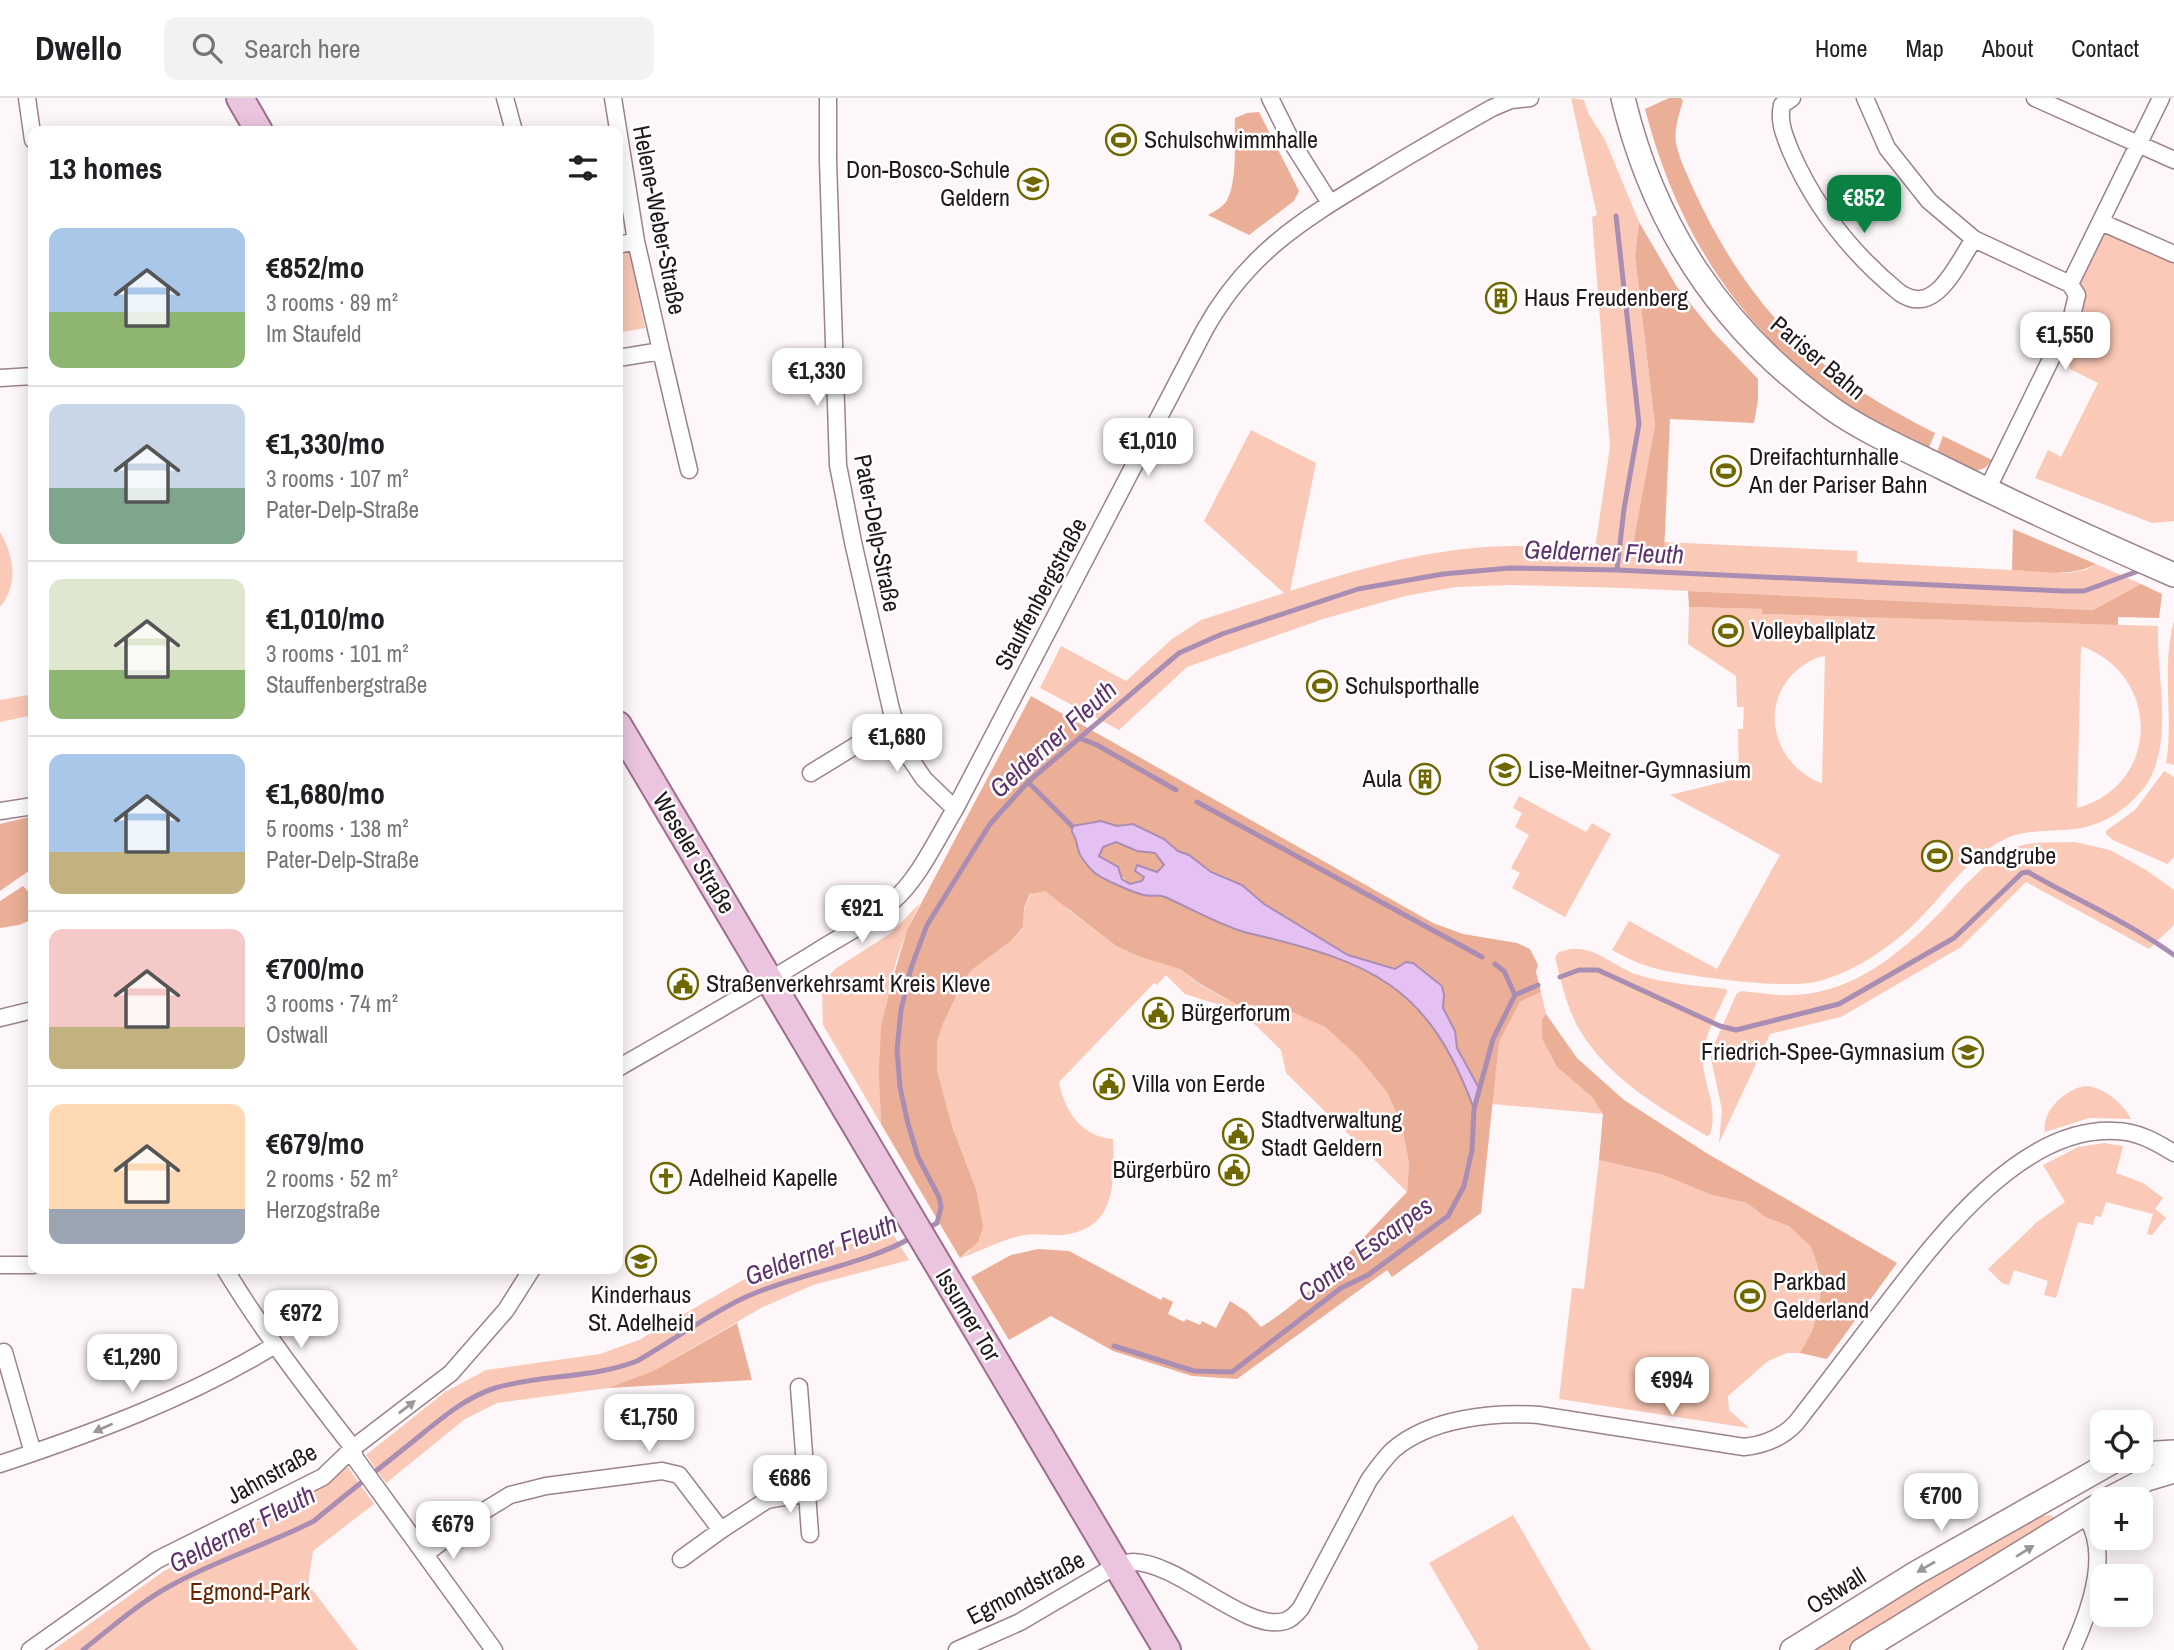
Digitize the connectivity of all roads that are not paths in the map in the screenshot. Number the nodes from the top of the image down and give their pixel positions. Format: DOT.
graph roads {
  1 [pos="27,98"];
  2 [pos="240,98"];
  3 [pos="505,98"];
  4 [pos="613,98"];
  5 [pos="828,98"];
  6 [pos="1270,98"];
  7 [pos="1530,98"];
  8 [pos="1623,98"];
  9 [pos="1792,98"];
  10 [pos="1865,98"];
  11 [pos="2035,98"];
  12 [pos="2161,98"];
  13 [pos="1512,99"];
  14 [pos="31,126"];
  15 [pos="257,126"];
  16 [pos="513,126"];
  17 [pos="617,126"];
  18 [pos="2138,144"];
  19 [pos="2174,160"];
  20 [pos="623,161"];
  21 [pos="1330,203"];
  22 [pos="2101,222"];
  23 [pos="1973,239"];
  24 [pos="636,242"];
  25 [pos="623,243"];
  26 [pos="2174,254"];
  27 [pos="2070,284"];
  28 [pos="661,351"];
  29 [pos="623,357"];
  30 [pos="28,376"];
  31 [pos="0,378"];
  32 [pos="689,470"];
  33 [pos="1987,490"];
  34 [pos="2174,575"];
  35 [pos="894,722"];
  36 [pos="623,733"];
  37 [pos="811,773"];
  38 [pos="28,807"];
  39 [pos="955,809"];
  40 [pos="0,811"];
  41 [pos="770,981"];
  42 [pos="28,1011"];
  43 [pos="0,1018"];
  44 [pos="623,1066"];
  45 [pos="2174,1153"];
  46 [pos="0,1265"];
  47 [pos="28,1265"];
  48 [pos="228,1274"];
  49 [pos="529,1274"];
  50 [pos="275,1345"];
  51 [pos="4,1352"];
  52 [pos="799,1387"];
  53 [pos="2174,1451"];
  54 [pos="33,1453"];
  55 [pos="354,1453"];
  56 [pos="2153,1453"];
  57 [pos="0,1464"];
  58 [pos="2174,1471"];
  59 [pos="2092,1473"];
  60 [pos="2132,1487"];
  61 [pos="807,1493"];
  62 [pos="2054,1493"];
  63 [pos="2090,1507"];
  64 [pos="2090,1510"];
  65 [pos="721,1530"];
  66 [pos="810,1534"];
  67 [pos="2096,1550"];
  68 [pos="425,1554"];
  69 [pos="681,1559"];
  70 [pos="1117,1565"];
  71 [pos="30,1650"];
  72 [pos="494,1650"];
  73 [pos="957,1650"];
  74 [pos="1167,1650"];
  75 [pos="1792,1650"];
  76 [pos="1862,1650"];
  77 [pos="2072,1650"];
  1 -- 14 [label="street"];
  2 -- 15 [label="main road"];
  3 -- 16 [label="street"];
  4 -- 17 [label="street, Helene-Weber-Straße"];
  5 -- 35 [label="street, Pater-Delp-Straße"];
  6 -- 21 [label="street"];
  7 -- 13 [label="street, Stauffenbergstraße"];
  8 -- 33 [label="main road, Pariser Bahn"];
  9 -- 23 [label="street"];
  10 -- 23 [label="street"];
  11 -- 18 [label="street"];
  12 -- 18 [label="street"];
  13 -- 21 [label="street, Stauffenbergstraße"];
  18 -- 19 [label="street"];
  18 -- 22 [label="street"];
  20 -- 24 [label="street, Helene-Weber-Straße"];
  21 -- 39 [label="street, Stauffenbergstraße"];
  22 -- 26 [label="street"];
  22 -- 27 [label="street"];
  23 -- 27 [label="street"];
  24 -- 25 [label="street"];
  24 -- 28 [label="street, Helene-Weber-Straße"];
  27 -- 33 [label="street"];
  28 -- 29 [label="street, Helene-Weber-Straße"];
  28 -- 32 [label="street, Helene-Weber-Straße"];
  30 -- 31 [label="street"];
  33 -- 34 [label="main road, Pariser Bahn"];
  35 -- 37 [label="street"];
  35 -- 39 [label="street, Pater-Delp-Straße"];
  36 -- 41 [label="main road, Weseler Straße"];
  38 -- 40 [label="street"];
  39 -- 41 [label="street, Stauffenbergstraße"];
  41 -- 44 [label="street, Stauffenbergstraße"];
  41 -- 70 [label="main road, Issumer Tor"];
  42 -- 43 [label="street"];
  45 -- 70 [label="street"];
  46 -- 47 [label="street"];
  48 -- 50 [label="street"];
  55 -- 49 [label="street, Jahnstraße, one-way"];
  50 -- 54 [label="street, one-way"];
  50 -- 55 [label="street"];
  51 -- 54 [label="street"];
  52 -- 61 [label="street"];
  53 -- 56 [label="main road"];
  54 -- 57 [label="street"];
  55 -- 68 [label="street"];
  55 -- 71 [label="street, Jahnstraße"];
  58 -- 60 [label="main road"];
  59 -- 62 [label="main road, Ostwall"];
  61 -- 65 [label="street"];
  61 -- 66 [label="street"];
  62 -- 63 [label="main road"];
  62 -- 75 [label="main road, Ostwall, one-way"];
  76 -- 64 [label="main road, one-way"];
  65 -- 68 [label="street"];
  65 -- 69 [label="street"];
  67 -- 77 [label="street"];
  68 -- 72 [label="street"];
  70 -- 73 [label="street, Egmondstraße"];
  70 -- 74 [label="main road, Issumer Tor"];
}
